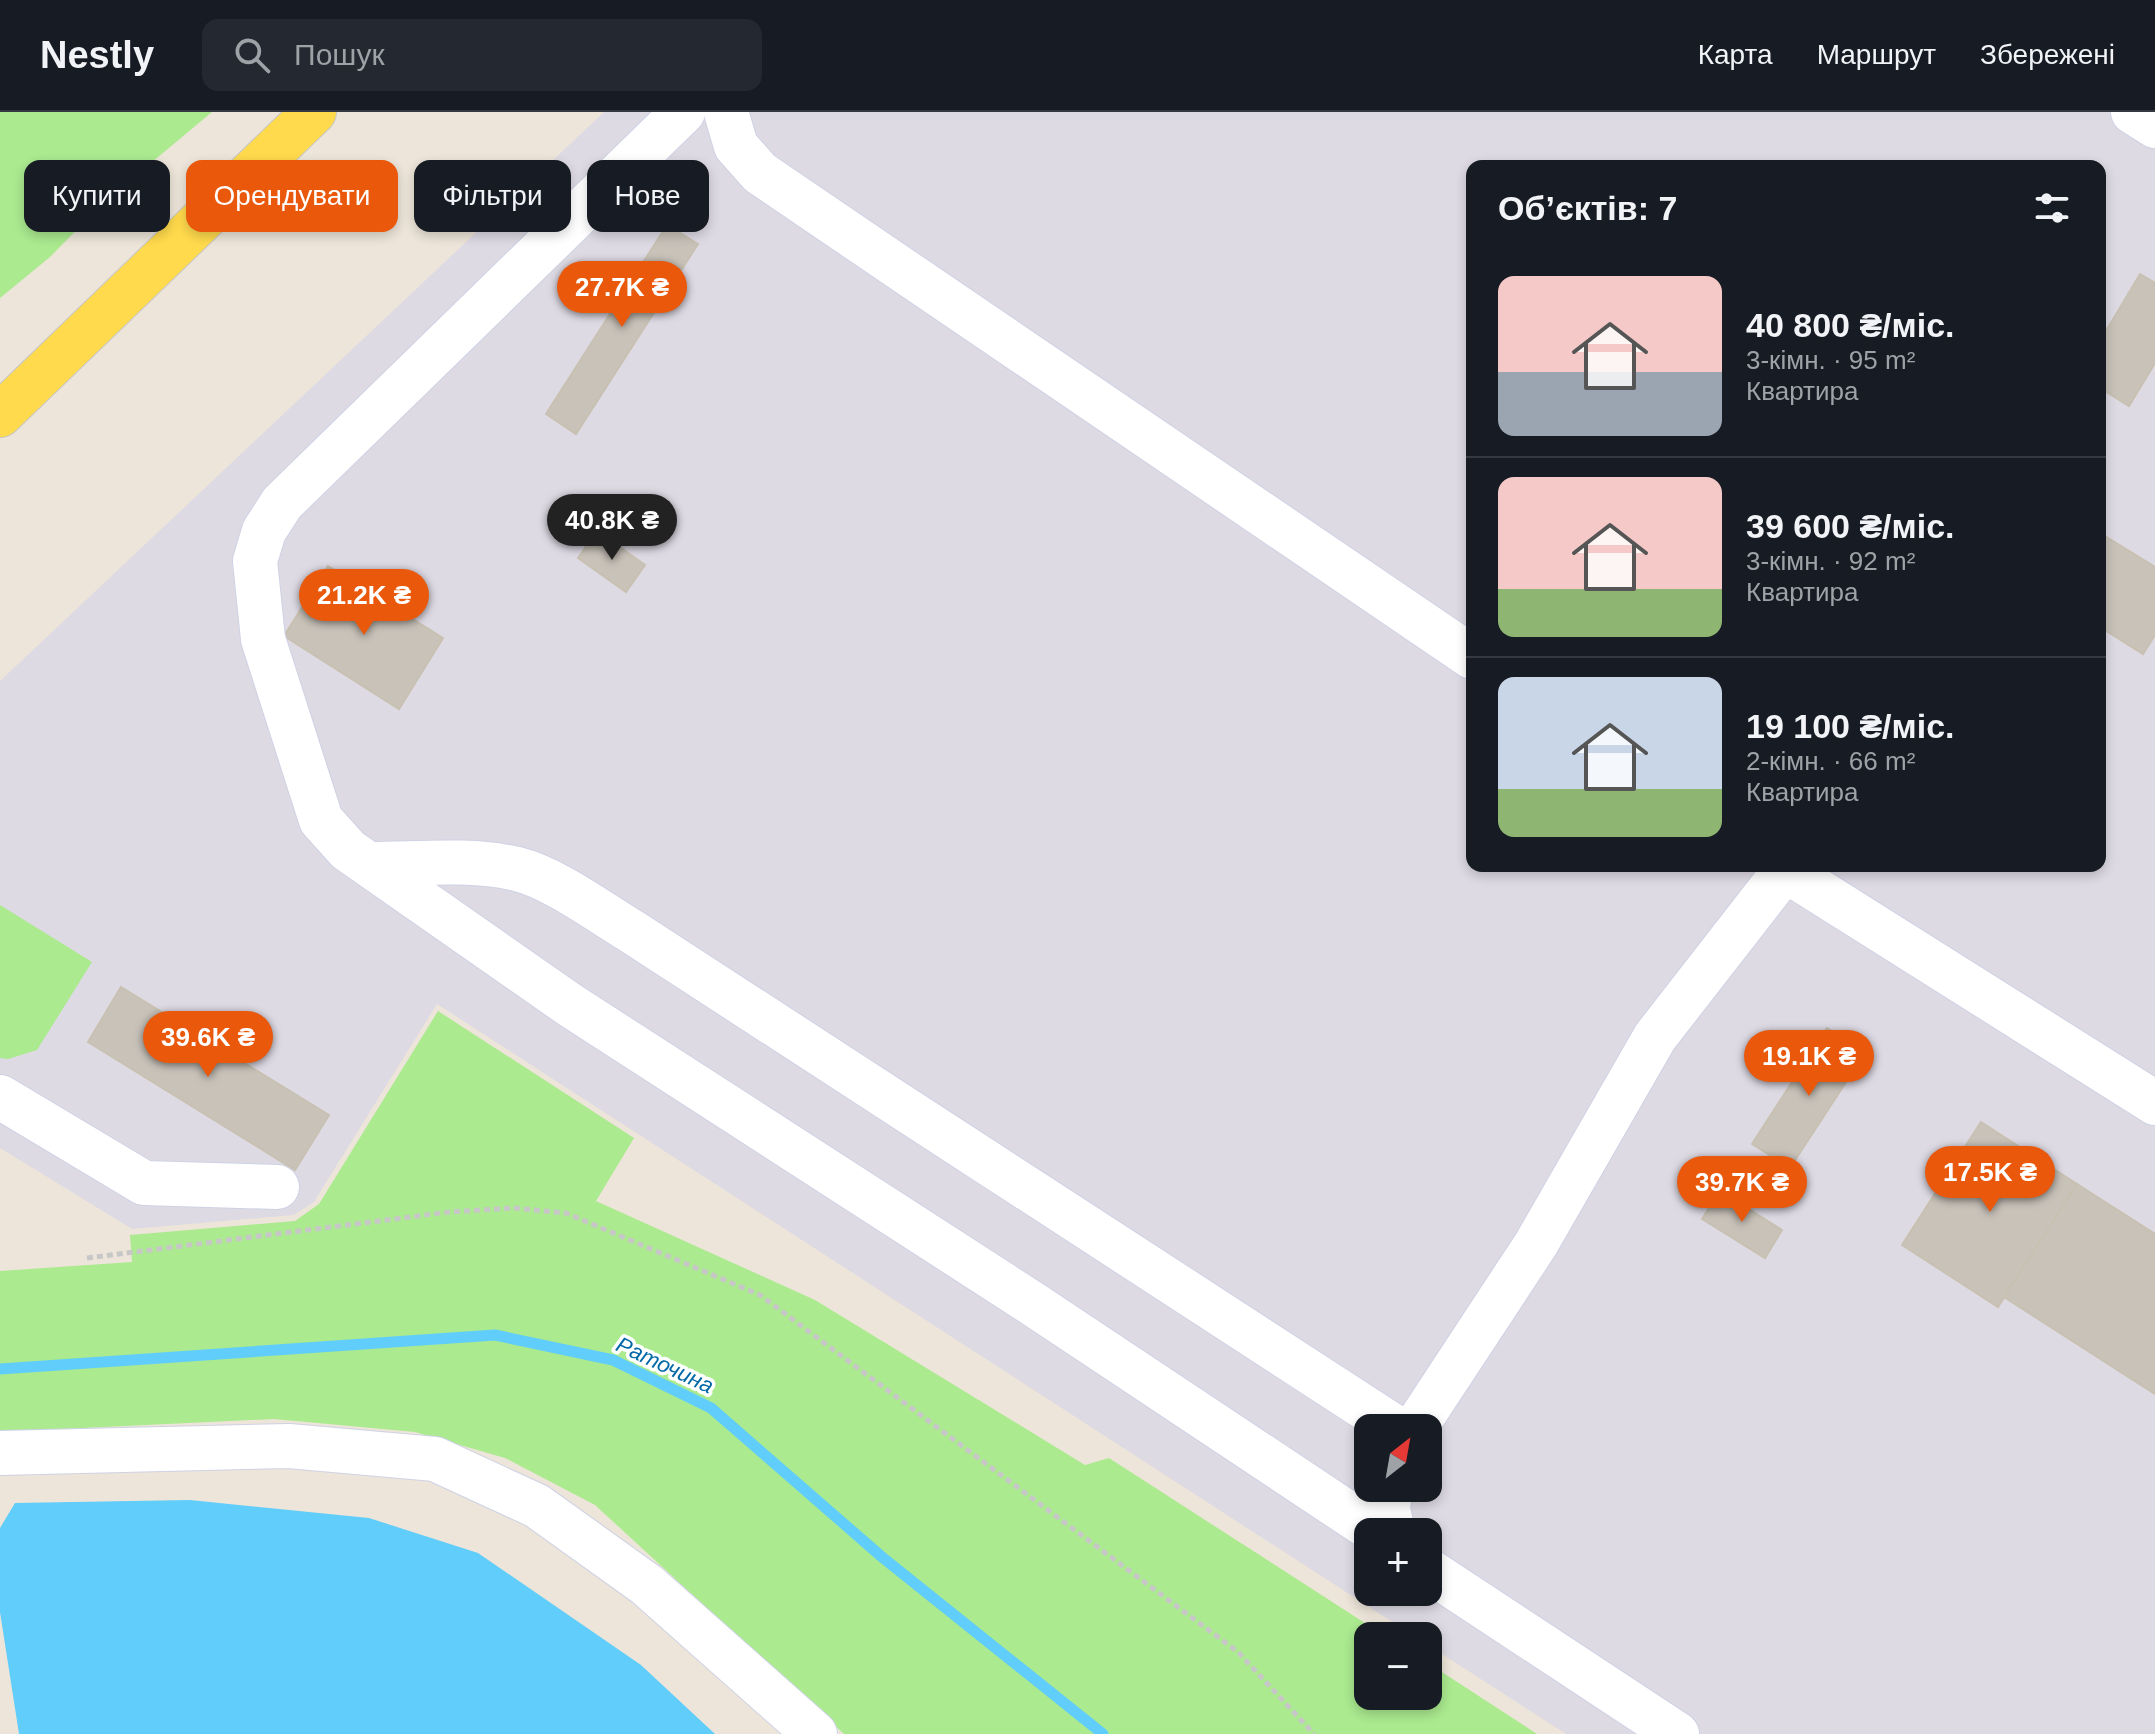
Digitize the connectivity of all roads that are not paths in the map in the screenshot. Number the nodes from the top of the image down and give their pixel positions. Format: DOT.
graph roads {
  1 [pos="314,112"];
  2 [pos="683,112"];
  3 [pos="726,112"];
  4 [pos="2133,112"];
  5 [pos="2155,126"];
  6 [pos="0,415"];
  7 [pos="1466,653"];
  8 [pos="369,864"];
  9 [pos="1779,872"];
  10 [pos="1788,872"];
  11 [pos="0,1097"];
  12 [pos="2155,1103"];
  13 [pos="277,1187"];
  14 [pos="1374,1414"];
  15 [pos="1424,1414"];
  16 [pos="0,1453"];
  17 [pos="1355,1518"];
  18 [pos="1442,1579"];
  19 [pos="815,1734"];
  20 [pos="1677,1734"];
  1 -- 6 [label="main road"];
  2 -- 8 [label="lane"];
  3 -- 7 [label="lane"];
  4 -- 5 [label="lane"];
  8 -- 14 [label="lane"];
  8 -- 17 [label="lane"];
  9 -- 15 [label="lane"];
  10 -- 12 [label="lane"];
  11 -- 13 [label="lane"];
  16 -- 19 [label="lane"];
  18 -- 20 [label="lane"];
}
